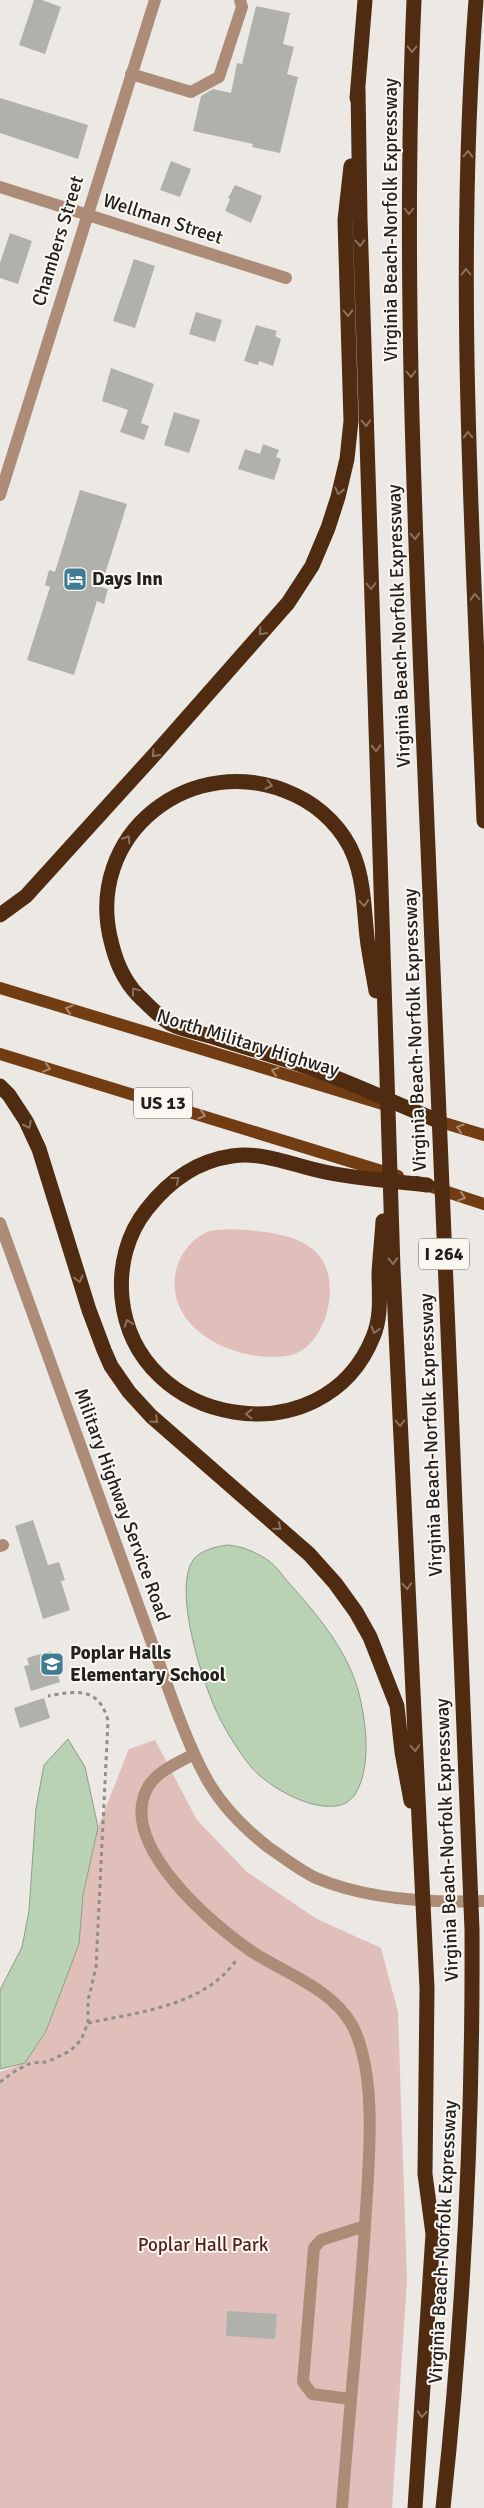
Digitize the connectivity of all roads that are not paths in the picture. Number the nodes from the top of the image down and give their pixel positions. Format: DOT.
graph roads {
  1 [pos="155,0"];
  2 [pos="240,0"];
  3 [pos="365,0"];
  4 [pos="414,0"];
  5 [pos="476,0"];
  6 [pos="131,74"];
  7 [pos="358,90"];
  8 [pos="0,186"];
  9 [pos="87,213"];
  10 [pos="286,278"];
  11 [pos="0,495"];
  12 [pos="484,821"];
  13 [pos="0,915"];
  14 [pos="0,988"];
  15 [pos="386,1052"];
  16 [pos="0,1054"];
  17 [pos="321,1079"];
  18 [pos="0,1086"];
  19 [pos="436,1120"];
  20 [pos="484,1135"];
  21 [pos="390,1142"];
  22 [pos="427,1186"];
  23 [pos="484,1204"];
  24 [pos="0,1223"];
  25 [pos="194,1754"];
  26 [pos="423,1866"];
  27 [pos="484,1901"];
  28 [pos="365,2226"];
  29 [pos="350,2399"];
  30 [pos="342,2508"];
  31 [pos="415,2508"];
  32 [pos="443,2508"];
  1 -- 6 [label="street, Chambers Street"];
  2 -- 6 [label="street"];
  3 -- 7 [label="highway"];
  4 -- 32 [label="highway, Virginia Beach-Norfolk Expressway / I 264, one-way"];
  12 -- 5 [label="highway, one-way"];
  6 -- 9 [label="street, Chambers Street"];
  7 -- 13 [label="highway, one-way"];
  7 -- 15 [label="highway, one-way"];
  8 -- 9 [label="street, Wellman Street"];
  9 -- 10 [label="street, Wellman Street"];
  9 -- 11 [label="street, Chambers Street"];
  17 -- 14 [label="main road, North Military Highway, one-way"];
  17 -- 15 [label="highway, one-way"];
  15 -- 21 [label="highway"];
  16 -- 22 [label="main road, US 13, one-way"];
  17 -- 19 [label="highway"];
  18 -- 26 [label="highway, one-way"];
  20 -- 19 [label="main road, one-way"];
  21 -- 22 [label="highway, one-way"];
  21 -- 26 [label="highway, one-way"];
  22 -- 23 [label="main road, US 13, one-way"];
  24 -- 25 [label="street, Military Highway Service Road"];
  25 -- 27 [label="street, Military Highway Service Road"];
  25 -- 28 [label="street"];
  26 -- 31 [label="highway, one-way"];
  28 -- 29 [label="street"];
  28 -- 29 [label="street"];
  29 -- 30 [label="street"];
}
